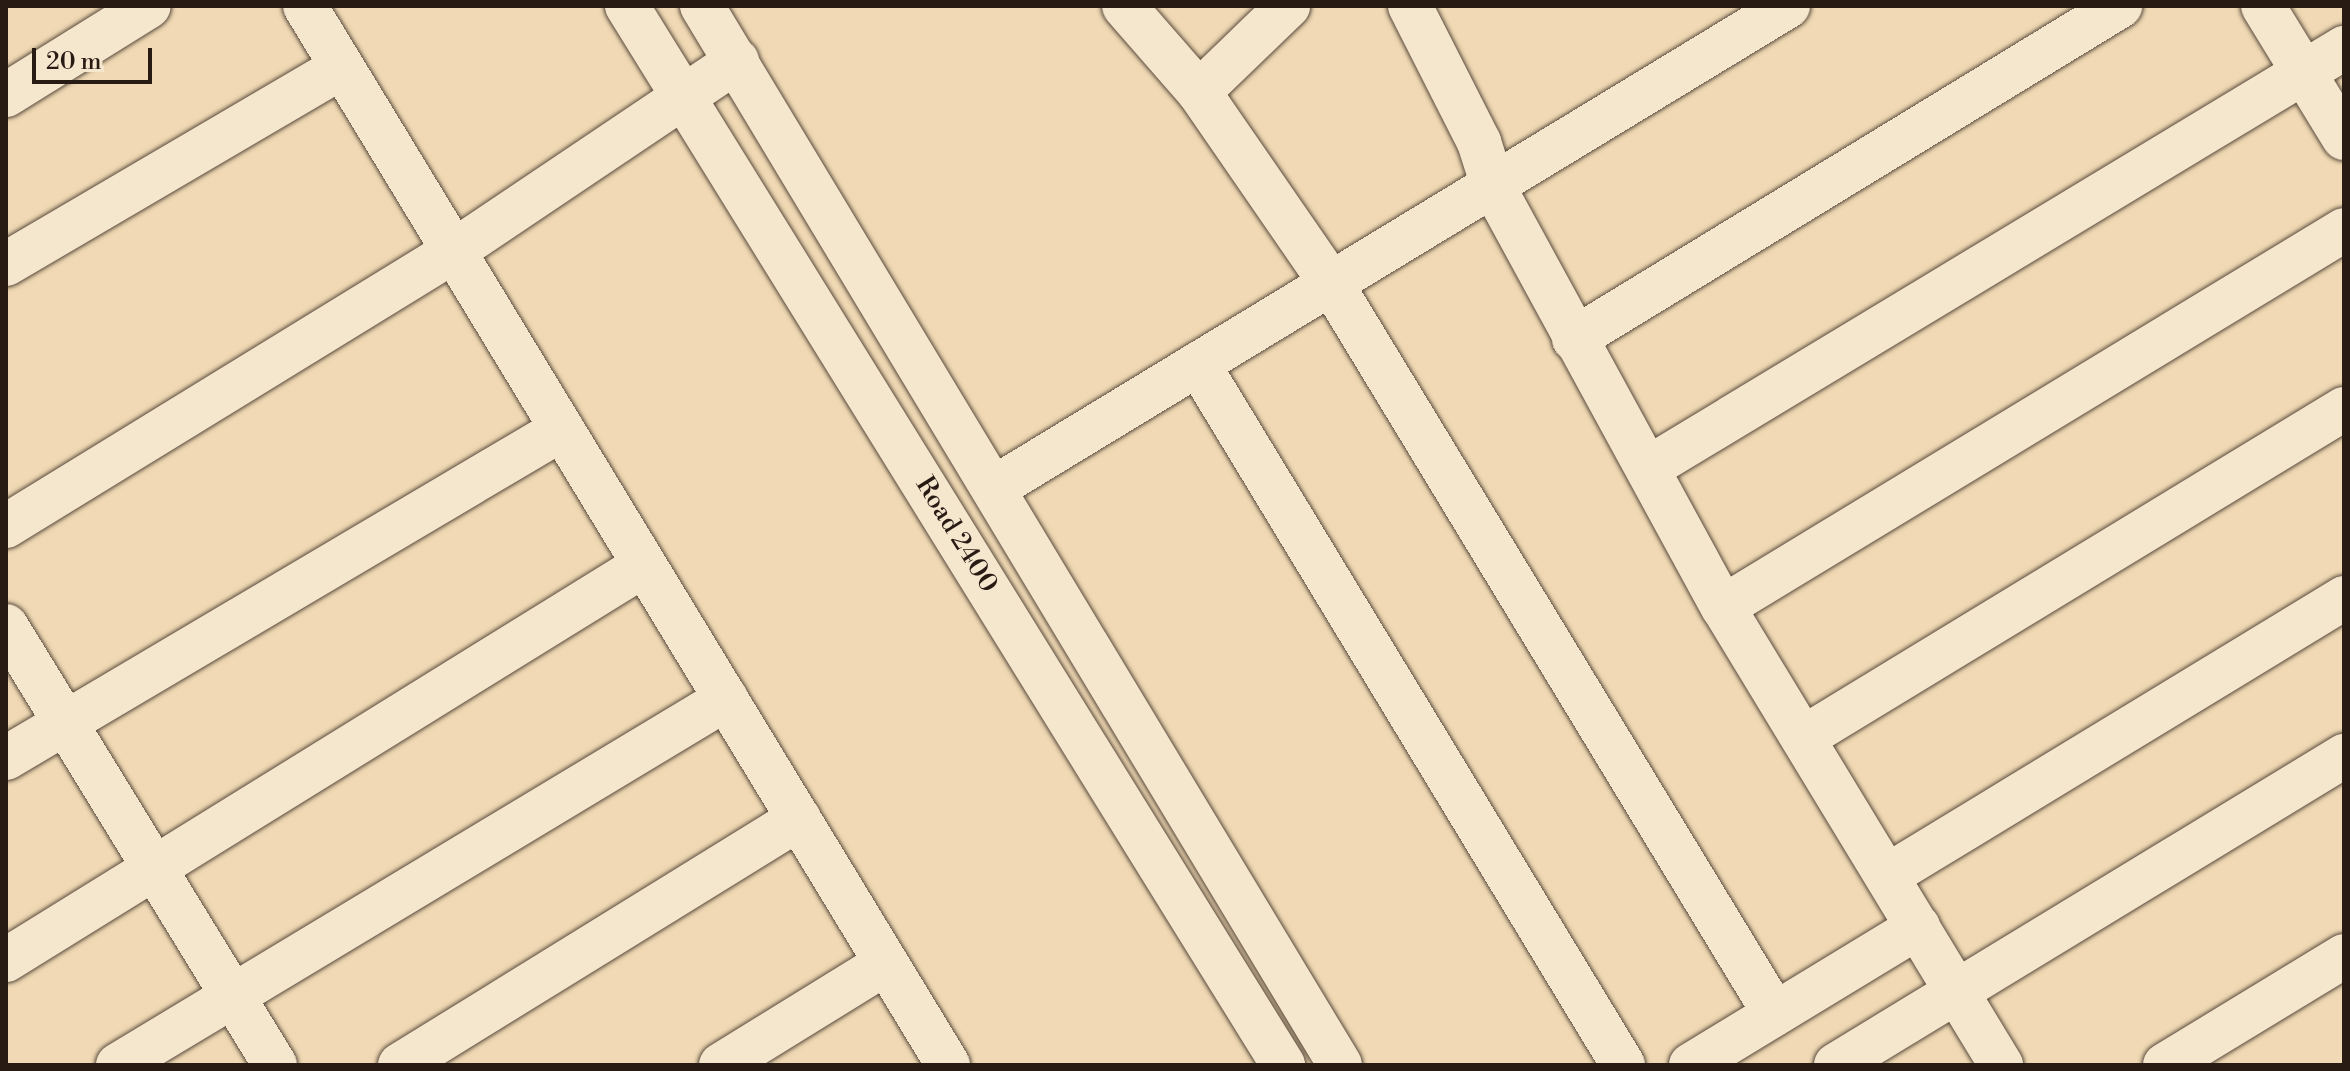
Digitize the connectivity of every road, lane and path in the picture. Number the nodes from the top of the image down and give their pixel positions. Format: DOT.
graph roads {
  1 [pos="149,6"];
  2 [pos="305,6"];
  3 [pos="627,6"];
  4 [pos="702,6"];
  5 [pos="1124,6"];
  6 [pos="1288,6"];
  7 [pos="1410,6"];
  8 [pos="1788,6"];
  9 [pos="2120,6"];
  10 [pos="2263,6"];
  11 [pos="2344,48"];
  12 [pos="737,61"];
  13 [pos="342,67"];
  14 [pos="2304,73"];
  15 [pos="1199,92"];
  16 [pos="6,95"];
  17 [pos="682,98"];
  18 [pos="2344,138"];
  19 [pos="1493,186"];
  20 [pos="2344,230"];
  21 [pos="454,251"];
  22 [pos="6,264"];
  23 [pos="1331,283"];
  24 [pos="1574,339"];
  25 [pos="1198,364"];
  26 [pos="2344,409"];
  27 [pos="562,429"];
  28 [pos="1650,467"];
  29 [pos="994,488"];
  30 [pos="6,526"];
  31 [pos="644,565"];
  32 [pos="2344,598"];
  33 [pos="1723,607"];
  34 [pos="6,626"];
  35 [pos="726,699"];
  36 [pos="65,721"];
  37 [pos="1803,738"];
  38 [pos="2344,756"];
  39 [pos="6,758"];
  40 [pos="799,819"];
  41 [pos="156,871"];
  42 [pos="1887,876"];
  43 [pos="1918,927"];
  44 [pos="2344,956"];
  45 [pos="6,960"];
  46 [pos="886,963"];
  47 [pos="1956,992"];
  48 [pos="232,996"];
  49 [pos="1775,1014"];
  50 [pos="421,1060"];
  51 [pos="118,1065"];
  52 [pos="275,1065"];
  53 [pos="721,1065"];
  54 [pos="948,1065"];
  55 [pos="1283,1065"];
  56 [pos="1340,1065"];
  57 [pos="1623,1065"];
  58 [pos="1691,1065"];
  59 [pos="1836,1065"];
  60 [pos="2001,1065"];
  61 [pos="2165,1065"];
  1 -- 16 [label="street"];
  2 -- 13 [label="street"];
  3 -- 17 [label="street, Road 2400"];
  4 -- 12 [label="street"];
  5 -- 15 [label="street"];
  6 -- 15 [label="street"];
  7 -- 19 [label="street"];
  8 -- 19 [label="street"];
  9 -- 24 [label="street"];
  10 -- 14 [label="street"];
  11 -- 14 [label="street"];
  12 -- 17 [label="street"];
  12 -- 29 [label="street"];
  13 -- 21 [label="street"];
  13 -- 22 [label="street"];
  14 -- 18 [label="street"];
  14 -- 28 [label="street"];
  15 -- 23 [label="street"];
  17 -- 21 [label="street"];
  17 -- 55 [label="street, Road 2400"];
  19 -- 23 [label="street"];
  19 -- 24 [label="street"];
  20 -- 33 [label="street"];
  21 -- 27 [label="street"];
  21 -- 30 [label="street"];
  23 -- 25 [label="street"];
  23 -- 49 [label="street"];
  24 -- 28 [label="street"];
  25 -- 29 [label="street"];
  25 -- 57 [label="street"];
  26 -- 37 [label="street"];
  27 -- 31 [label="street"];
  27 -- 36 [label="street"];
  28 -- 33 [label="street"];
  29 -- 56 [label="street"];
  31 -- 35 [label="street"];
  31 -- 41 [label="street"];
  32 -- 42 [label="street"];
  33 -- 37 [label="street"];
  34 -- 36 [label="street"];
  35 -- 40 [label="street"];
  35 -- 48 [label="street"];
  36 -- 39 [label="street"];
  36 -- 41 [label="street"];
  37 -- 42 [label="street"];
  38 -- 47 [label="street"];
  40 -- 46 [label="street"];
  40 -- 50 [label="street"];
  41 -- 45 [label="street"];
  41 -- 48 [label="street"];
  42 -- 43 [label="street"];
  43 -- 47 [label="street"];
  43 -- 49 [label="street"];
  44 -- 61 [label="street"];
  46 -- 53 [label="street"];
  46 -- 54 [label="street"];
  47 -- 59 [label="street"];
  47 -- 60 [label="street"];
  48 -- 51 [label="street"];
  48 -- 52 [label="street"];
  49 -- 58 [label="street"];
}
